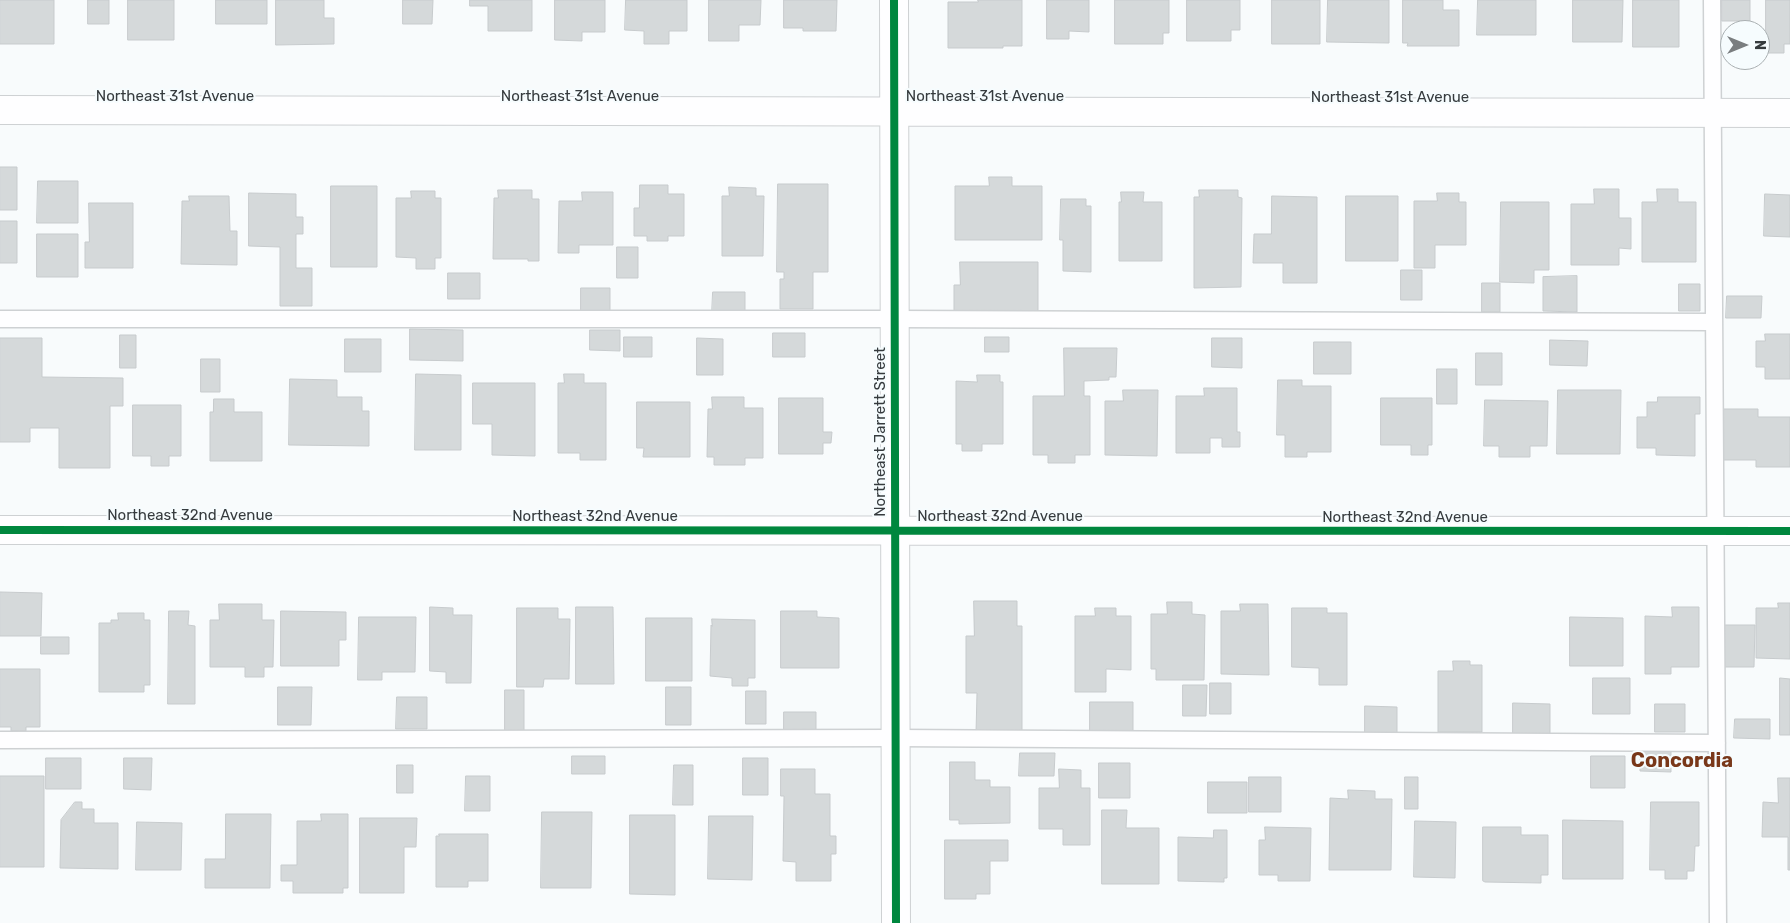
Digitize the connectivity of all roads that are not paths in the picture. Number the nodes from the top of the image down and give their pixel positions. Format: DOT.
graph roads {
  1 [pos="894,0"];
  2 [pos="1712,0"];
  3 [pos="0,110"];
  4 [pos="894,111"];
  5 [pos="1713,113"];
  6 [pos="1790,113"];
  7 [pos="0,319"];
  8 [pos="895,319"];
  9 [pos="1714,322"];
  10 [pos="0,530"];
  11 [pos="895,531"];
  12 [pos="1716,531"];
  13 [pos="1790,531"];
  14 [pos="896,738"];
  15 [pos="0,740"];
  16 [pos="1717,743"];
  17 [pos="896,923"];
  18 [pos="1718,923"];
  1 -- 4 [label="street, Northeast Jarrett Street"];
  2 -- 5 [label="lane"];
  3 -- 4 [label="street, Northeast 31st Avenue"];
  4 -- 5 [label="street, Northeast 31st Avenue"];
  4 -- 8 [label="street, Northeast Jarrett Street"];
  5 -- 6 [label="street, Northeast 31st Avenue"];
  5 -- 9 [label="lane"];
  7 -- 8 [label="lane"];
  8 -- 9 [label="lane"];
  8 -- 11 [label="street, Northeast Jarrett Street"];
  9 -- 12 [label="lane"];
  10 -- 11 [label="street, Northeast 32nd Avenue"];
  11 -- 12 [label="street, Northeast 32nd Avenue"];
  11 -- 14 [label="street, Northeast Jarrett Street"];
  12 -- 13 [label="street, Northeast 32nd Avenue"];
  12 -- 16 [label="lane"];
  14 -- 15 [label="lane"];
  14 -- 16 [label="lane"];
  14 -- 17 [label="street, Northeast Jarrett Street"];
  16 -- 18 [label="lane"];
}
